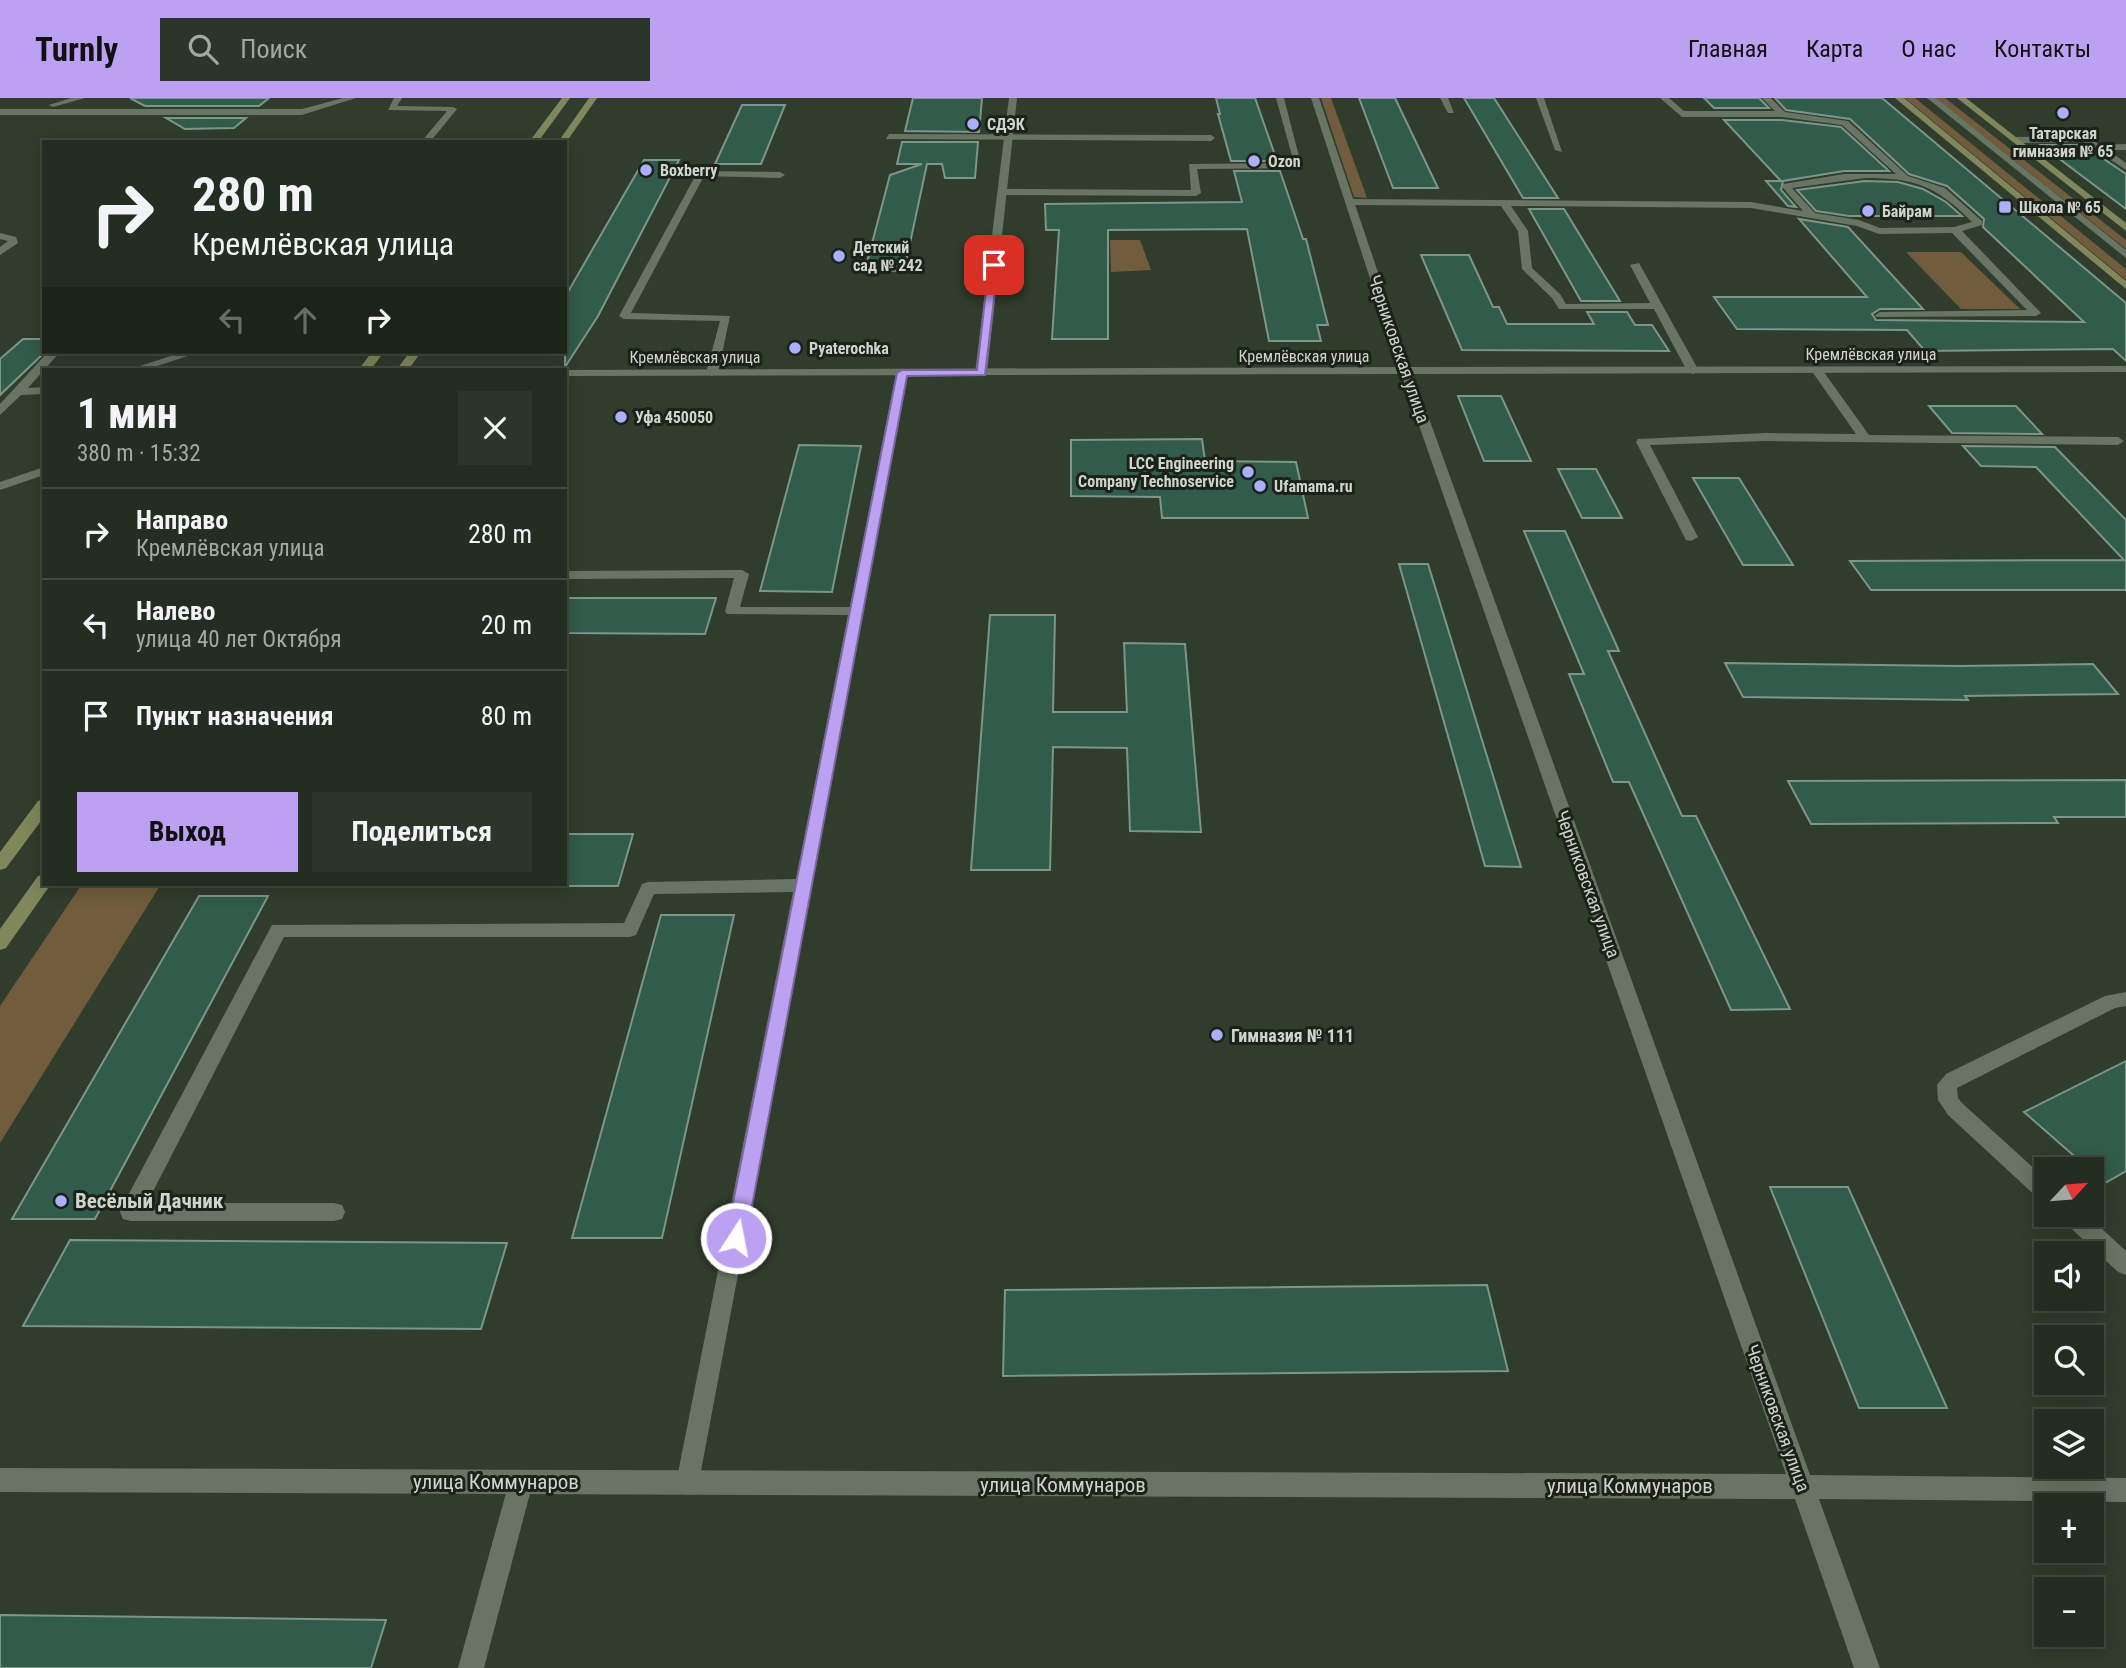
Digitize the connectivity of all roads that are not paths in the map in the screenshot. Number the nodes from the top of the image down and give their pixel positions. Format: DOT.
graph roads {
  1 [pos="81,98"];
  2 [pos="352,98"];
  3 [pos="398,98"];
  4 [pos="566,98"];
  5 [pos="593,98"];
  6 [pos="1013,98"];
  7 [pos="1280,98"];
  8 [pos="1315,98"];
  9 [pos="1444,98"];
  10 [pos="1540,98"];
  11 [pos="1664,98"];
  12 [pos="1766,98"];
  13 [pos="1899,98"];
  14 [pos="1931,98"];
  15 [pos="1961,98"];
  16 [pos="1451,111"];
  17 [pos="0,112"];
  18 [pos="29,112"];
  19 [pos="1782,114"];
  20 [pos="889,137"];
  21 [pos="1008,137"];
  22 [pos="1211,138"];
  23 [pos="427,140"];
  24 [pos="534,140"];
  25 [pos="563,140"];
  26 [pos="2015,140"];
  27 [pos="2098,148"];
  28 [pos="2126,148"];
  29 [pos="1559,150"];
  30 [pos="2126,167"];
  31 [pos="780,174"];
  32 [pos="1904,176"];
  33 [pos="1002,191"];
  34 [pos="1350,202"];
  35 [pos="1504,203"];
  36 [pos="1811,214"];
  37 [pos="2126,228"];
  38 [pos="1955,230"];
  39 [pos="0,236"];
  40 [pos="0,252"];
  41 [pos="2126,255"];
  42 [pos="1635,265"];
  43 [pos="2126,286"];
  44 [pos="1657,306"];
  45 [pos="1880,315"];
  46 [pos="52,354"];
  47 [pos="187,354"];
  48 [pos="376,354"];
  49 [pos="413,354"];
  50 [pos="140,368"];
  51 [pos="366,368"];
  52 [pos="403,368"];
  53 [pos="2126,369"];
  54 [pos="1817,370"];
  55 [pos="1693,371"];
  56 [pos="1406,372"];
  57 [pos="567,373"];
  58 [pos="712,373"];
  59 [pos="902,373"];
  60 [pos="981,373"];
  61 [pos="42,390"];
  62 [pos="18,392"];
  63 [pos="0,411"];
  64 [pos="1865,438"];
  65 [pos="2118,441"];
  66 [pos="42,472"];
  67 [pos="0,486"];
  68 [pos="1691,537"];
  69 [pos="567,575"];
  70 [pos="857,611"];
  71 [pos="42,808"];
  72 [pos="0,864"];
  73 [pos="42,883"];
  74 [pos="804,885"];
  75 [pos="0,943"];
  76 [pos="2126,999"];
  77 [pos="2034,1181"];
  78 [pos="334,1212"];
  79 [pos="2085,1227"];
  80 [pos="2126,1265"];
  81 [pos="0,1480"];
  82 [pos="521,1482"];
  83 [pos="688,1483"];
  84 [pos="1803,1488"];
  85 [pos="2126,1490"];
  86 [pos="471,1668"];
  87 [pos="1867,1668"];
  1 -- 18 [label="street"];
  2 -- 18 [label="street"];
  3 -- 23 [label="street"];
  4 -- 24 [label="main road"];
  5 -- 25 [label="main road"];
  6 -- 21 [label="street"];
  7 -- 33 [label="street"];
  8 -- 34 [label="street, Черниковская улица"];
  9 -- 16 [label="street"];
  10 -- 29 [label="street"];
  11 -- 19 [label="street"];
  12 -- 19 [label="street"];
  13 -- 43 [label="main road"];
  14 -- 41 [label="street"];
  15 -- 26 [label="main road"];
  17 -- 18 [label="street"];
  19 -- 32 [label="street"];
  20 -- 21 [label="street"];
  21 -- 22 [label="street"];
  21 -- 33 [label="street"];
  26 -- 27 [label="street"];
  26 -- 37 [label="main road"];
  27 -- 28 [label="street"];
  27 -- 30 [label="street"];
  31 -- 58 [label="street"];
  32 -- 36 [label="street"];
  32 -- 38 [label="street"];
  33 -- 60 [label="street"];
  34 -- 35 [label="street"];
  34 -- 56 [label="street, Черниковская улица"];
  35 -- 36 [label="street"];
  35 -- 44 [label="street"];
  36 -- 38 [label="street"];
  38 -- 45 [label="street"];
  39 -- 40 [label="street"];
  42 -- 44 [label="street"];
  44 -- 55 [label="street"];
  46 -- 62 [label="street"];
  47 -- 50 [label="street"];
  48 -- 51 [label="main road"];
  49 -- 52 [label="main road"];
  53 -- 54 [label="street, Кремлёвская улица"];
  54 -- 55 [label="street, Кремлёвская улица"];
  54 -- 64 [label="street"];
  55 -- 56 [label="street, Кремлёвская улица"];
  56 -- 60 [label="street, Кремлёвская улица"];
  56 -- 84 [label="street, Черниковская улица"];
  57 -- 58 [label="street, Кремлёвская улица"];
  58 -- 59 [label="street, Кремлёвская улица"];
  59 -- 60 [label="street, Кремлёвская улица"];
  59 -- 70 [label="street"];
  61 -- 62 [label="street"];
  62 -- 63 [label="street"];
  64 -- 65 [label="street"];
  64 -- 68 [label="street"];
  66 -- 67 [label="street"];
  69 -- 70 [label="street"];
  70 -- 74 [label="street"];
  71 -- 72 [label="main road"];
  73 -- 75 [label="main road"];
  74 -- 78 [label="street"];
  74 -- 83 [label="street"];
  76 -- 77 [label="street"];
  79 -- 80 [label="street"];
  81 -- 82 [label="street, улица Коммунаров"];
  82 -- 83 [label="street, улица Коммунаров"];
  82 -- 86 [label="street"];
  83 -- 84 [label="street, улица Коммунаров"];
  84 -- 85 [label="street, улица Коммунаров"];
  84 -- 87 [label="street, Черниковская улица"];
}
